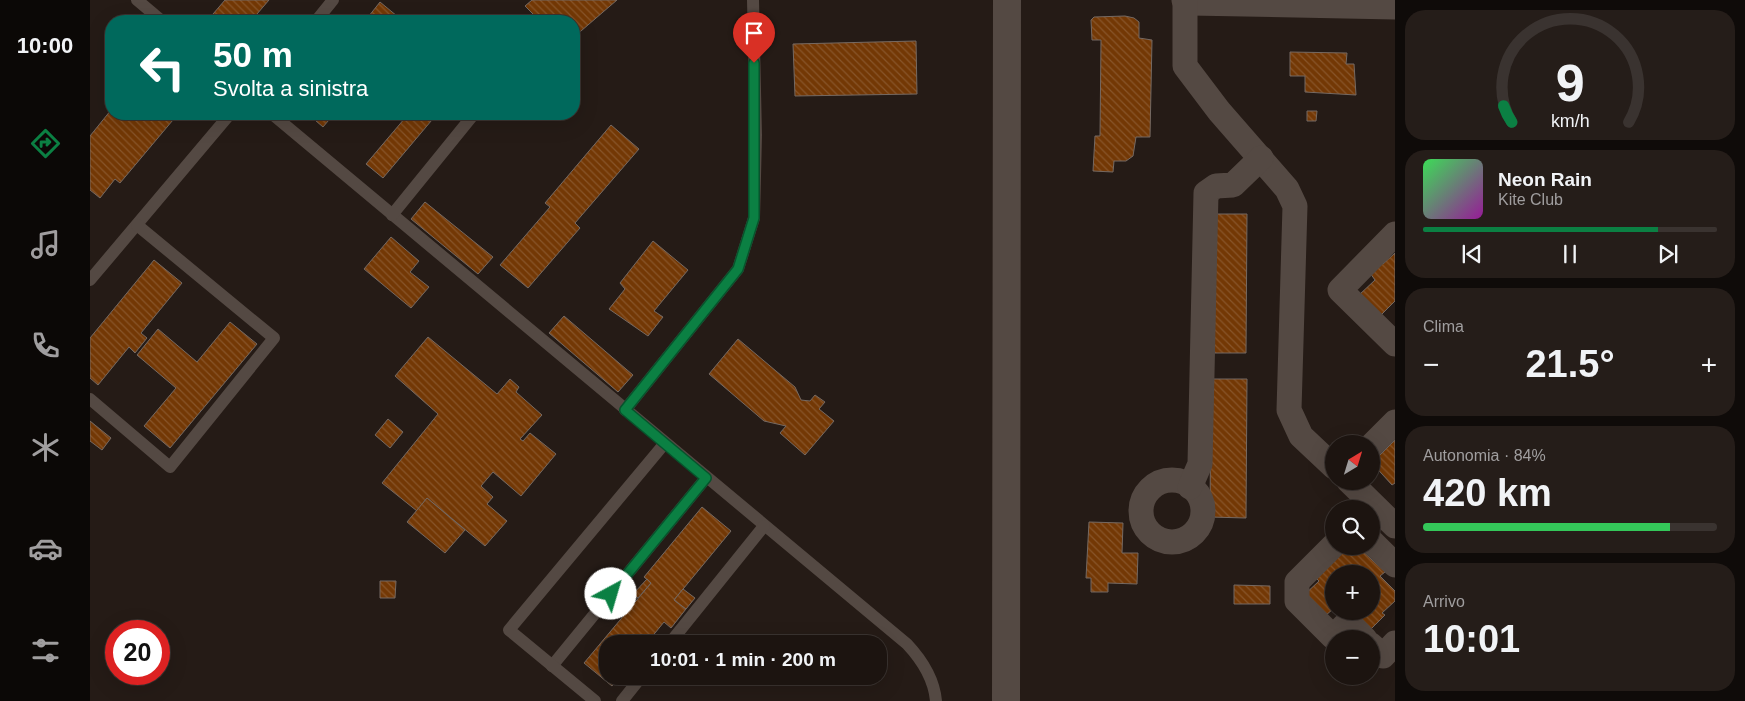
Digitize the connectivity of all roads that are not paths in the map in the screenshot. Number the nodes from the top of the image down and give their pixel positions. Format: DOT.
graph roads {
  1 [pos="137,0"];
  2 [pos="333,0"];
  3 [pos="753,0"];
  4 [pos="1007,0"];
  5 [pos="1185,0"];
  6 [pos="1395,7"];
  7 [pos="155,15"];
  8 [pos="321,15"];
  9 [pos="225,120"];
  10 [pos="279,120"];
  11 [pos="469,120"];
  12 [pos="1260,158"];
  13 [pos="392,215"];
  14 [pos="137,225"];
  15 [pos="1395,234"];
  16 [pos="90,280"];
  17 [pos="1395,344"];
  18 [pos="90,399"];
  19 [pos="625,410"];
  20 [pos="1395,422"];
  21 [pos="1380,437"];
  22 [pos="665,443"];
  23 [pos="1325,458"];
  24 [pos="706,478"];
  25 [pos="1190,487"];
  26 [pos="1356,490"];
  27 [pos="1365,500"];
  28 [pos="1380,514"];
  29 [pos="764,526"];
  30 [pos="1395,526"];
  31 [pos="1380,550"];
  32 [pos="1325,554"];
  33 [pos="1395,565"];
  34 [pos="1327,630"];
  35 [pos="1339,630"];
  36 [pos="1356,630"];
  37 [pos="676,635"];
  38 [pos="1395,644"];
  39 [pos="1380,653"];
  40 [pos="552,666"];
  41 [pos="635,685"];
  42 [pos="595,701"];
  43 [pos="622,701"];
  44 [pos="936,701"];
  45 [pos="1006,701"];
  1 -- 7 [label="lane"];
  2 -- 8 [label="lane"];
  3 -- 19 [label="lane"];
  4 -- 45 [label="main road"];
  5 -- 6 [label="street"];
  5 -- 12 [label="street"];
  9 -- 14 [label="lane"];
  10 -- 13 [label="lane"];
  11 -- 13 [label="lane"];
  12 -- 23 [label="street"];
  12 -- 25 [label="street"];
  13 -- 19 [label="lane"];
  14 -- 16 [label="lane"];
  14 -- 18 [label="lane"];
  15 -- 17 [label="street"];
  19 -- 22 [label="lane"];
  20 -- 21 [label="street"];
  22 -- 24 [label="lane"];
  22 -- 40 [label="lane"];
  24 -- 29 [label="lane"];
  24 -- 40 [label="lane"];
  25 -- 25 [label="street"];
  26 -- 27 [label="street"];
  28 -- 30 [label="street"];
  29 -- 37 [label="lane"];
  29 -- 44 [label="lane"];
  31 -- 33 [label="street"];
  32 -- 34 [label="street"];
  35 -- 36 [label="street"];
  38 -- 39 [label="street"];
  40 -- 42 [label="lane"];
  41 -- 43 [label="lane"];
}
